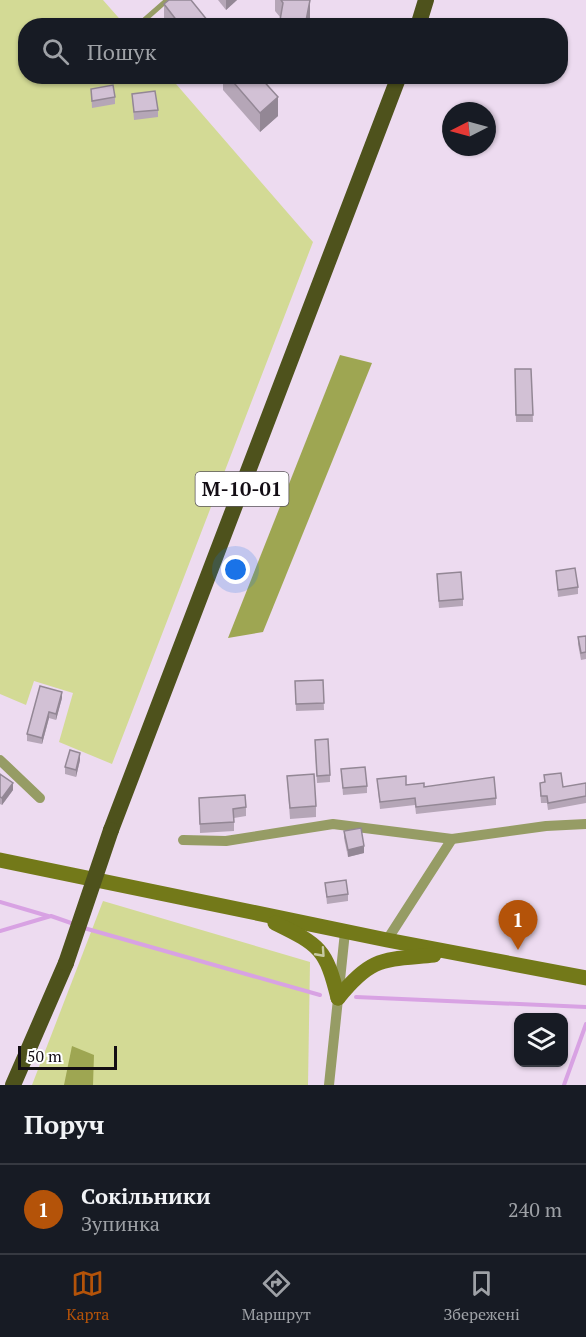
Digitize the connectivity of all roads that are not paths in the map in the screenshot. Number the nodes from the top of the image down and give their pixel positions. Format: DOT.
graph roads {
  1 [pos="167,0"];
  2 [pos="147,18"];
  3 [pos="396,84"];
  4 [pos="0,760"];
  5 [pos="40,798"];
  6 [pos="586,824"];
  7 [pos="452,839"];
  8 [pos="183,840"];
  9 [pos="0,860"];
  10 [pos="254,912"];
  11 [pos="345,932"];
  12 [pos="387,940"];
  13 [pos="450,953"];
  14 [pos="586,978"];
  15 [pos="338,998"];
  16 [pos="13,1085"];
  17 [pos="329,1085"];
  1 -- 2 [label="lane"];
  3 -- 16 [label="highway, М-10-01, bridge"];
  4 -- 5 [label="street"];
  6 -- 7 [label="street"];
  7 -- 8 [label="street"];
  7 -- 12 [label="street"];
  9 -- 10 [label="main road"];
  10 -- 11 [label="main road"];
  10 -- 15 [label="main road, one-way"];
  11 -- 12 [label="main road"];
  11 -- 15 [label="street"];
  12 -- 13 [label="main road"];
  13 -- 14 [label="main road"];
  13 -- 15 [label="main road"];
  15 -- 17 [label="street"];
}
